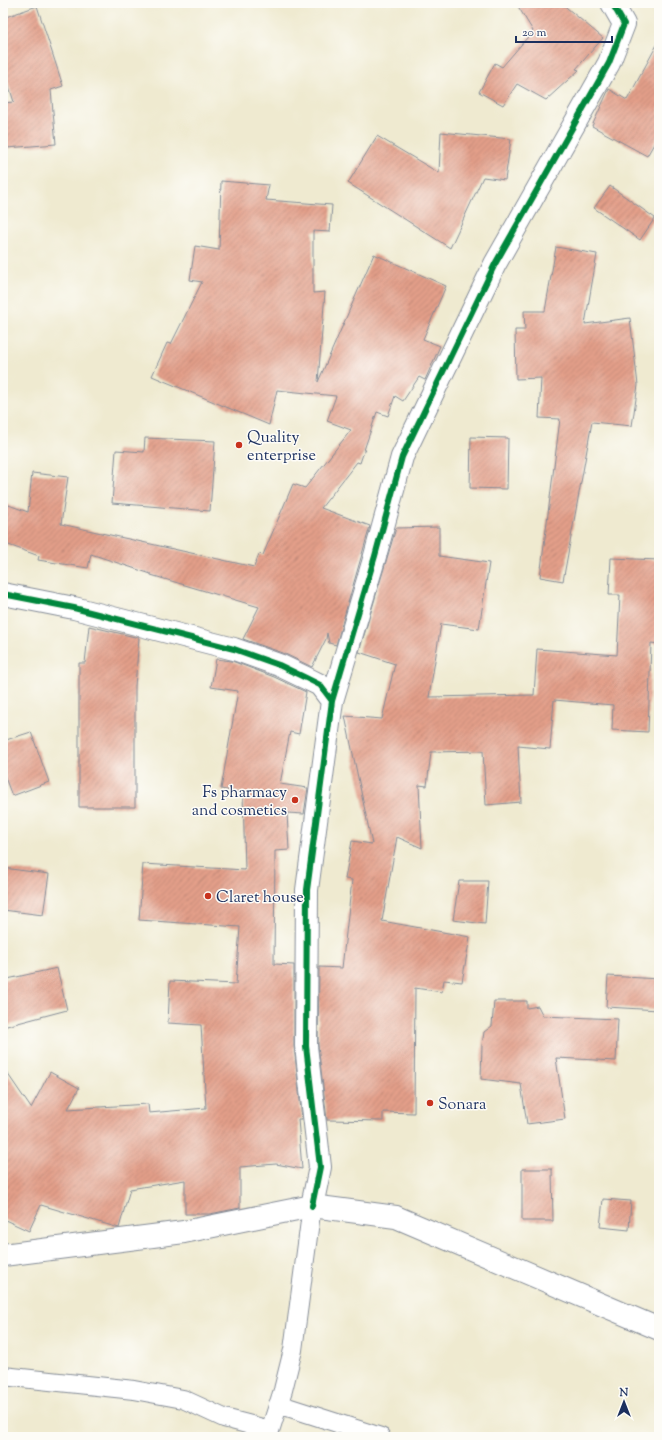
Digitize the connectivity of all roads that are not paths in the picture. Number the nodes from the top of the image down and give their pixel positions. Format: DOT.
graph roads {
  1 [pos="612,3"];
  2 [pos="3,594"];
  3 [pos="332,701"];
  4 [pos="312,1206"];
  5 [pos="3,1255"];
  6 [pos="659,1329"];
  7 [pos="3,1376"];
  8 [pos="278,1404"];
  9 [pos="269,1433"];
  10 [pos="381,1437"];
  1 -- 3 [label="street"];
  2 -- 3 [label="street"];
  3 -- 4 [label="street"];
  4 -- 5 [label="street"];
  4 -- 6 [label="street"];
  4 -- 8 [label="lane"];
  7 -- 9 [label="lane"];
  8 -- 9 [label="lane"];
  8 -- 10 [label="lane"];
}
